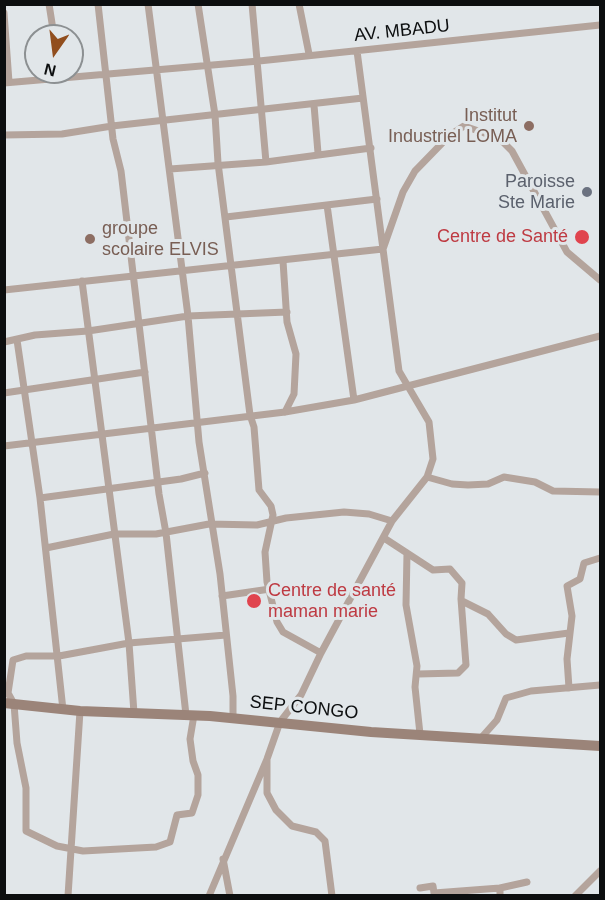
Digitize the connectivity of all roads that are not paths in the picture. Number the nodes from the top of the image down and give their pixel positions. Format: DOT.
graph roads {
  1 [pos="6,4"];
  2 [pos="49,4"];
  3 [pos="98,4"];
  4 [pos="148,4"];
  5 [pos="198,4"];
  6 [pos="252,4"];
  7 [pos="299,4"];
  8 [pos="4,13"];
  9 [pos="52,24"];
  10 [pos="600,25"];
  11 [pos="357,51"];
  12 [pos="309,54"];
  13 [pos="259,61"];
  14 [pos="207,64"];
  15 [pos="156,69"];
  16 [pos="106,74"];
  17 [pos="84,75"];
  18 [pos="24,80"];
  19 [pos="7,82"];
  20 [pos="363,98"];
  21 [pos="314,105"];
  22 [pos="262,109"];
  23 [pos="215,115"];
  24 [pos="163,120"];
  25 [pos="112,126"];
  26 [pos="4,135"];
  27 [pos="371,148"];
  28 [pos="318,153"];
  29 [pos="266,162"];
  30 [pos="218,163"];
  31 [pos="170,169"];
  32 [pos="377,199"];
  33 [pos="327,205"];
  34 [pos="225,217"];
  35 [pos="383,249"];
  36 [pos="332,255"];
  37 [pos="283,261"];
  38 [pos="233,266"];
  39 [pos="182,269"];
  40 [pos="133,274"];
  41 [pos="600,280"];
  42 [pos="82,281"];
  43 [pos="4,290"];
  44 [pos="287,312"];
  45 [pos="238,314"];
  46 [pos="188,316"];
  47 [pos="140,324"];
  48 [pos="88,331"];
  49 [pos="600,336"];
  50 [pos="17,340"];
  51 [pos="4,342"];
  52 [pos="145,372"];
  53 [pos="94,379"];
  54 [pos="405,385"];
  55 [pos="24,389"];
  56 [pos="4,393"];
  57 [pos="354,400"];
  58 [pos="285,411"];
  59 [pos="250,415"];
  60 [pos="199,420"];
  61 [pos="152,426"];
  62 [pos="102,434"];
  63 [pos="31,443"];
  64 [pos="4,446"];
  65 [pos="205,473"];
  66 [pos="427,477"];
  67 [pos="158,482"];
  68 [pos="109,488"];
  69 [pos="600,492"];
  70 [pos="40,498"];
  71 [pos="273,521"];
  72 [pos="392,521"];
  73 [pos="213,524"];
  74 [pos="166,533"];
  75 [pos="114,534"];
  76 [pos="384,538"];
  77 [pos="46,548"];
  78 [pos="406,553"];
  79 [pos="600,558"];
  80 [pos="270,589"];
  81 [pos="222,596"];
  82 [pos="462,601"];
  83 [pos="569,633"];
  84 [pos="226,635"];
  85 [pos="176,638"];
  86 [pos="129,643"];
  87 [pos="321,653"];
  88 [pos="59,656"];
  89 [pos="418,674"];
  90 [pos="600,686"];
  91 [pos="569,688"];
  92 [pos="9,704"];
  93 [pos="63,710"];
  94 [pos="80,711"];
  95 [pos="134,713"];
  96 [pos="190,715"];
  97 [pos="233,717"];
  98 [pos="279,722"];
  99 [pos="420,734"];
  100 [pos="481,738"];
  101 [pos="600,746"];
  102 [pos="267,759"];
  103 [pos="72,850"];
  104 [pos="223,859"];
  105 [pos="600,871"];
  106 [pos="527,882"];
  107 [pos="420,888"];
  108 [pos="500,892"];
  109 [pos="68,896"];
  110 [pos="209,896"];
  111 [pos="230,896"];
  112 [pos="332,896"];
  113 [pos="575,896"];
  1 -- 8 [label="street"];
  2 -- 9 [label="street"];
  3 -- 16 [label="street"];
  4 -- 15 [label="street"];
  5 -- 14 [label="street"];
  6 -- 13 [label="street"];
  7 -- 12 [label="street"];
  8 -- 19 [label="street"];
  10 -- 11 [label="street, AV. MBADU"];
  11 -- 12 [label="street, AV. MBADU"];
  11 -- 20 [label="street"];
  12 -- 13 [label="street, AV. MBADU"];
  13 -- 14 [label="street, AV. MBADU"];
  13 -- 22 [label="street"];
  14 -- 15 [label="street, AV. MBADU"];
  14 -- 23 [label="street"];
  15 -- 16 [label="street, AV. MBADU"];
  15 -- 24 [label="street"];
  16 -- 17 [label="street, AV. MBADU"];
  16 -- 25 [label="street"];
  18 -- 19 [label="street, AV. MBADU"];
  20 -- 21 [label="street"];
  20 -- 27 [label="street"];
  21 -- 22 [label="street"];
  21 -- 28 [label="street"];
  22 -- 23 [label="street"];
  22 -- 29 [label="street"];
  23 -- 24 [label="street"];
  23 -- 30 [label="street"];
  24 -- 25 [label="street"];
  24 -- 31 [label="street"];
  25 -- 26 [label="street"];
  25 -- 40 [label="street"];
  27 -- 28 [label="street"];
  27 -- 32 [label="street"];
  28 -- 29 [label="street"];
  29 -- 30 [label="street"];
  30 -- 31 [label="street"];
  30 -- 34 [label="street"];
  31 -- 39 [label="street"];
  32 -- 33 [label="street"];
  32 -- 35 [label="street"];
  33 -- 34 [label="street"];
  33 -- 36 [label="street"];
  34 -- 38 [label="street"];
  35 -- 36 [label="street"];
  35 -- 41 [label="street"];
  35 -- 54 [label="street"];
  36 -- 37 [label="street"];
  36 -- 57 [label="street"];
  37 -- 38 [label="street"];
  37 -- 44 [label="street"];
  38 -- 39 [label="street"];
  38 -- 45 [label="street"];
  39 -- 40 [label="street"];
  39 -- 46 [label="street"];
  40 -- 42 [label="street"];
  40 -- 47 [label="street"];
  42 -- 43 [label="street"];
  42 -- 48 [label="street"];
  44 -- 45 [label="street"];
  44 -- 58 [label="street"];
  45 -- 46 [label="street"];
  45 -- 59 [label="street"];
  46 -- 47 [label="street"];
  46 -- 60 [label="street"];
  47 -- 48 [label="street"];
  47 -- 52 [label="street"];
  48 -- 50 [label="street"];
  48 -- 53 [label="street"];
  49 -- 54 [label="street"];
  50 -- 51 [label="street"];
  50 -- 55 [label="street"];
  52 -- 53 [label="street"];
  52 -- 61 [label="street"];
  53 -- 55 [label="street"];
  53 -- 62 [label="street"];
  54 -- 57 [label="street"];
  54 -- 66 [label="street"];
  55 -- 56 [label="street"];
  55 -- 63 [label="street"];
  57 -- 58 [label="street"];
  58 -- 59 [label="street"];
  59 -- 60 [label="street"];
  59 -- 71 [label="street"];
  60 -- 61 [label="street"];
  60 -- 65 [label="street"];
  61 -- 62 [label="street"];
  61 -- 67 [label="street"];
  62 -- 63 [label="street"];
  62 -- 68 [label="street"];
  63 -- 64 [label="street"];
  63 -- 70 [label="street"];
  65 -- 67 [label="street"];
  65 -- 73 [label="street"];
  66 -- 69 [label="street"];
  66 -- 72 [label="street"];
  67 -- 68 [label="street"];
  67 -- 74 [label="street"];
  68 -- 70 [label="street"];
  68 -- 75 [label="street"];
  70 -- 77 [label="street"];
  71 -- 72 [label="street"];
  71 -- 73 [label="street"];
  71 -- 80 [label="street"];
  72 -- 76 [label="street"];
  73 -- 74 [label="street"];
  73 -- 81 [label="street"];
  74 -- 75 [label="street"];
  74 -- 85 [label="street"];
  75 -- 77 [label="street"];
  75 -- 86 [label="street"];
  76 -- 78 [label="street"];
  76 -- 87 [label="street"];
  77 -- 88 [label="street"];
  78 -- 82 [label="street"];
  78 -- 89 [label="street"];
  79 -- 83 [label="street"];
  80 -- 81 [label="street"];
  80 -- 87 [label="street"];
  81 -- 84 [label="street"];
  82 -- 83 [label="street"];
  82 -- 89 [label="street"];
  83 -- 91 [label="street"];
  84 -- 85 [label="street"];
  84 -- 97 [label="street"];
  85 -- 86 [label="street"];
  85 -- 96 [label="street"];
  86 -- 88 [label="street"];
  86 -- 95 [label="street"];
  87 -- 98 [label="street"];
  88 -- 92 [label="street"];
  88 -- 93 [label="street"];
  89 -- 99 [label="street"];
  90 -- 91 [label="street"];
  91 -- 100 [label="street"];
  92 -- 93 [label="street, SEP CONGO"];
  92 -- 103 [label="street"];
  93 -- 94 [label="street, SEP CONGO"];
  94 -- 95 [label="street, SEP CONGO"];
  94 -- 103 [label="street"];
  95 -- 96 [label="street, SEP CONGO"];
  96 -- 97 [label="street, SEP CONGO"];
  96 -- 103 [label="street"];
  97 -- 98 [label="street, SEP CONGO"];
  98 -- 99 [label="street, SEP CONGO"];
  98 -- 102 [label="street"];
  99 -- 100 [label="street, SEP CONGO"];
  100 -- 101 [label="street, SEP CONGO"];
  102 -- 104 [label="street"];
  102 -- 112 [label="street"];
  103 -- 109 [label="street"];
  104 -- 110 [label="street"];
  104 -- 111 [label="street"];
  105 -- 113 [label="street"];
  106 -- 108 [label="street"];
  107 -- 108 [label="street"];
}
